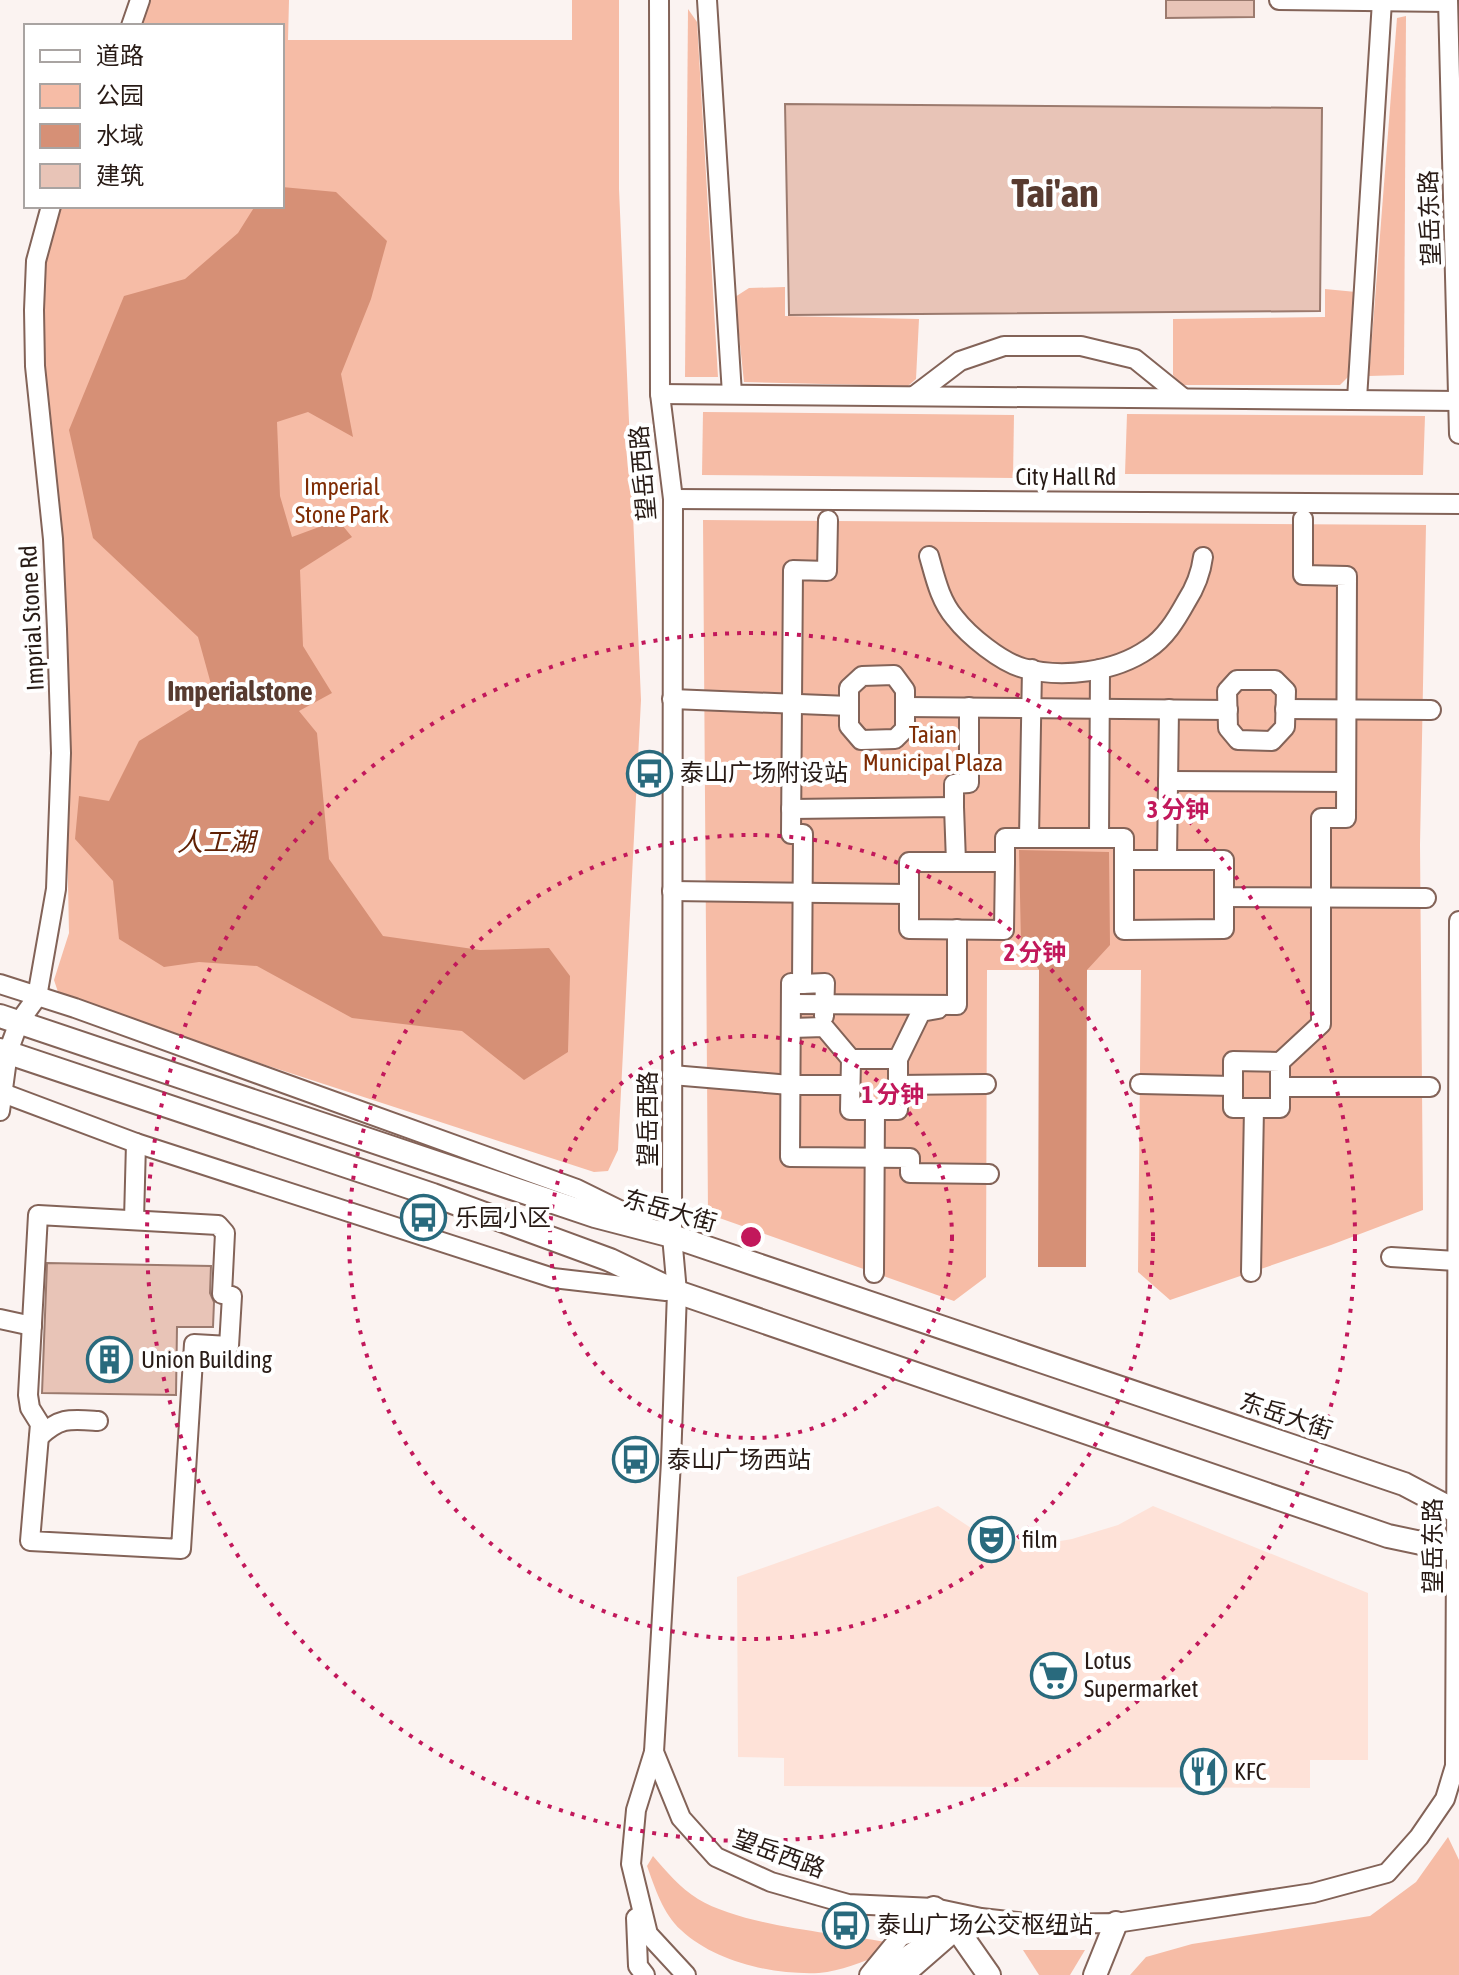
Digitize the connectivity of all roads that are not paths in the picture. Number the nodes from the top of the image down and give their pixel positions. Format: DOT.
graph roads {
  1 [pos="140,0"];
  2 [pos="659,0"];
  3 [pos="707,0"];
  4 [pos="1279,0"];
  5 [pos="1382,1"];
  6 [pos="1448,1"];
  7 [pos="132,24"];
  8 [pos="1454,54"];
  9 [pos="50,208"];
  10 [pos="660,394"];
  11 [pos="732,394"];
  12 [pos="914,396"];
  13 [pos="1182,397"];
  14 [pos="1357,399"];
  15 [pos="1459,401"];
  16 [pos="1459,426"];
  17 [pos="1459,434"];
  18 [pos="673,499"];
  19 [pos="1459,504"];
  20 [pos="1303,519"];
  21 [pos="828,520"];
  22 [pos="929,556"];
  23 [pos="1203,557"];
  24 [pos="1032,669"];
  25 [pos="1100,669"];
  26 [pos="672,699"];
  27 [pos="792,704"];
  28 [pos="849,706"];
  29 [pos="905,707"];
  30 [pos="969,707"];
  31 [pos="1031,707"];
  32 [pos="1100,709"];
  33 [pos="1169,709"];
  34 [pos="1285,709"];
  35 [pos="1228,710"];
  36 [pos="1347,710"];
  37 [pos="1431,710"];
  38 [pos="1168,781"];
  39 [pos="1346,782"];
  40 [pos="954,807"];
  41 [pos="791,809"];
  42 [pos="1029,838"];
  43 [pos="1099,838"];
  44 [pos="1124,860"];
  45 [pos="1167,860"];
  46 [pos="956,862"];
  47 [pos="1005,862"];
  48 [pos="672,891"];
  49 [pos="802,893"];
  50 [pos="909,894"];
  51 [pos="1224,897"];
  52 [pos="1321,897"];
  53 [pos="1426,898"];
  54 [pos="1459,921"];
  55 [pos="957,929"];
  56 [pos="0,984"];
  57 [pos="802,984"];
  58 [pos="37,997"];
  59 [pos="791,1004"];
  60 [pos="824,1005"];
  61 [pos="957,1005"];
  62 [pos="10,1019"];
  63 [pos="824,1027"];
  64 [pos="791,1028"];
  65 [pos="4,1051"];
  66 [pos="851,1059"];
  67 [pos="898,1059"];
  68 [pos="1280,1062"];
  69 [pos="672,1075"];
  70 [pos="986,1084"];
  71 [pos="1140,1084"];
  72 [pos="790,1085"];
  73 [pos="850,1085"];
  74 [pos="898,1085"];
  75 [pos="1233,1086"];
  76 [pos="1280,1087"];
  77 [pos="1430,1087"];
  78 [pos="0,1098"];
  79 [pos="1254,1108"];
  80 [pos="875,1110"];
  81 [pos="136,1143"];
  82 [pos="1458,1143"];
  83 [pos="875,1158"];
  84 [pos="989,1174"];
  85 [pos="134,1220"];
  86 [pos="672,1236"];
  87 [pos="1391,1257"];
  88 [pos="1456,1261"];
  89 [pos="1251,1272"];
  90 [pos="874,1273"];
  91 [pos="677,1292"];
  92 [pos="0,1319"];
  93 [pos="32,1326"];
  94 [pos="98,1421"];
  95 [pos="39,1437"];
  96 [pos="1458,1513"];
  97 [pos="1458,1551"];
  98 [pos="654,1752"];
  99 [pos="635,1879"];
  100 [pos="934,1908"];
  101 [pos="981,1918"];
  102 [pos="1116,1923"];
  103 [pos="954,1925"];
  104 [pos="645,1975"];
  105 [pos="686,1975"];
  106 [pos="869,1975"];
  107 [pos="886,1975"];
  108 [pos="905,1975"];
  109 [pos="989,1975"];
  110 [pos="1095,1975"];
  1 -- 7 [label="street"];
  2 -- 10 [label="street, 望岳西路"];
  3 -- 11 [label="street"];
  4 -- 5 [label="street"];
  5 -- 6 [label="street"];
  5 -- 14 [label="street"];
  6 -- 8 [label="street, 望岳东路"];
  8 -- 15 [label="street, 望岳东路"];
  9 -- 58 [label="street, Imprial Stone Rd"];
  10 -- 11 [label="street"];
  10 -- 18 [label="street, 望岳西路"];
  11 -- 12 [label="street"];
  12 -- 13 [label="street"];
  12 -- 13 [label="street"];
  13 -- 14 [label="street"];
  14 -- 15 [label="street"];
  15 -- 16 [label="street, 望岳东路"];
  16 -- 17 [label="street, 望岳东路"];
  18 -- 19 [label="street, City Hall Rd"];
  18 -- 26 [label="street, 望岳西路"];
  20 -- 36 [label="street"];
  21 -- 27 [label="street"];
  22 -- 24 [label="street"];
  23 -- 25 [label="street"];
  24 -- 25 [label="street"];
  24 -- 31 [label="street"];
  25 -- 32 [label="street"];
  26 -- 27 [label="street"];
  26 -- 48 [label="street, 望岳西路"];
  27 -- 28 [label="street"];
  27 -- 41 [label="street"];
  28 -- 29 [label="street"];
  28 -- 29 [label="street"];
  29 -- 30 [label="street"];
  30 -- 31 [label="street"];
  30 -- 40 [label="street"];
  31 -- 32 [label="street"];
  31 -- 42 [label="street"];
  32 -- 33 [label="street"];
  32 -- 43 [label="street"];
  33 -- 35 [label="street"];
  33 -- 38 [label="street"];
  34 -- 35 [label="street"];
  34 -- 35 [label="street"];
  34 -- 36 [label="street"];
  36 -- 37 [label="street"];
  36 -- 39 [label="street"];
  38 -- 39 [label="street"];
  38 -- 45 [label="street"];
  39 -- 52 [label="street"];
  40 -- 41 [label="street"];
  40 -- 46 [label="street"];
  41 -- 49 [label="street"];
  42 -- 43 [label="street"];
  42 -- 47 [label="street"];
  43 -- 44 [label="street"];
  44 -- 45 [label="street"];
  44 -- 51 [label="street"];
  45 -- 51 [label="street"];
  46 -- 47 [label="street"];
  46 -- 50 [label="street"];
  47 -- 55 [label="street"];
  48 -- 49 [label="street"];
  48 -- 69 [label="street, 望岳西路"];
  49 -- 50 [label="street"];
  49 -- 57 [label="street"];
  50 -- 55 [label="street"];
  51 -- 52 [label="street"];
  52 -- 53 [label="street"];
  52 -- 68 [label="street"];
  54 -- 82 [label="street, 望岳东路"];
  55 -- 61 [label="street"];
  56 -- 58 [label="street"];
  57 -- 59 [label="street"];
  57 -- 60 [label="street"];
  58 -- 62 [label="street, Imprial Stone Rd"];
  58 -- 86 [label="street"];
  59 -- 60 [label="street"];
  59 -- 64 [label="street"];
  60 -- 61 [label="street"];
  60 -- 63 [label="street"];
  61 -- 67 [label="street"];
  62 -- 65 [label="street, Imprial Stone Rd"];
  62 -- 86 [label="main road, 东岳大街"];
  63 -- 64 [label="street"];
  63 -- 66 [label="street"];
  64 -- 72 [label="street"];
  65 -- 78 [label="street, Imprial Stone Rd"];
  65 -- 91 [label="main road"];
  66 -- 67 [label="street"];
  66 -- 73 [label="street"];
  67 -- 74 [label="street"];
  68 -- 75 [label="street"];
  68 -- 76 [label="street"];
  69 -- 72 [label="street"];
  69 -- 86 [label="street, 望岳西路"];
  70 -- 74 [label="street"];
  71 -- 75 [label="street"];
  72 -- 73 [label="street"];
  72 -- 83 [label="street"];
  73 -- 80 [label="street"];
  74 -- 80 [label="street"];
  75 -- 79 [label="street"];
  76 -- 77 [label="street"];
  76 -- 79 [label="street"];
  78 -- 81 [label="street"];
  79 -- 89 [label="street"];
  80 -- 83 [label="street"];
  81 -- 85 [label="street"];
  81 -- 91 [label="street"];
  82 -- 88 [label="street, 望岳东路"];
  83 -- 84 [label="street"];
  83 -- 90 [label="street"];
  85 -- 93 [label="street"];
  85 -- 95 [label="street"];
  86 -- 91 [label="street, 望岳西路"];
  86 -- 96 [label="main road, 东岳大街"];
  87 -- 88 [label="street"];
  88 -- 96 [label="street, 望岳东路"];
  91 -- 97 [label="main road"];
  91 -- 98 [label="street, 望岳西路"];
  92 -- 93 [label="street"];
  93 -- 95 [label="street"];
  94 -- 95 [label="street"];
  96 -- 97 [label="street, 望岳东路"];
  97 -- 102 [label="street, 望岳东路"];
  98 -- 99 [label="street"];
  98 -- 100 [label="street, 望岳西路"];
  99 -- 104 [label="street"];
  99 -- 105 [label="street"];
  100 -- 101 [label="street, 望岳西路"];
  100 -- 103 [label="main road"];
  101 -- 102 [label="street, 望岳西路"];
  101 -- 103 [label="street"];
  102 -- 110 [label="main road"];
  103 -- 106 [label="street"];
  103 -- 107 [label="street"];
  103 -- 108 [label="street"];
  103 -- 109 [label="main road"];
}
